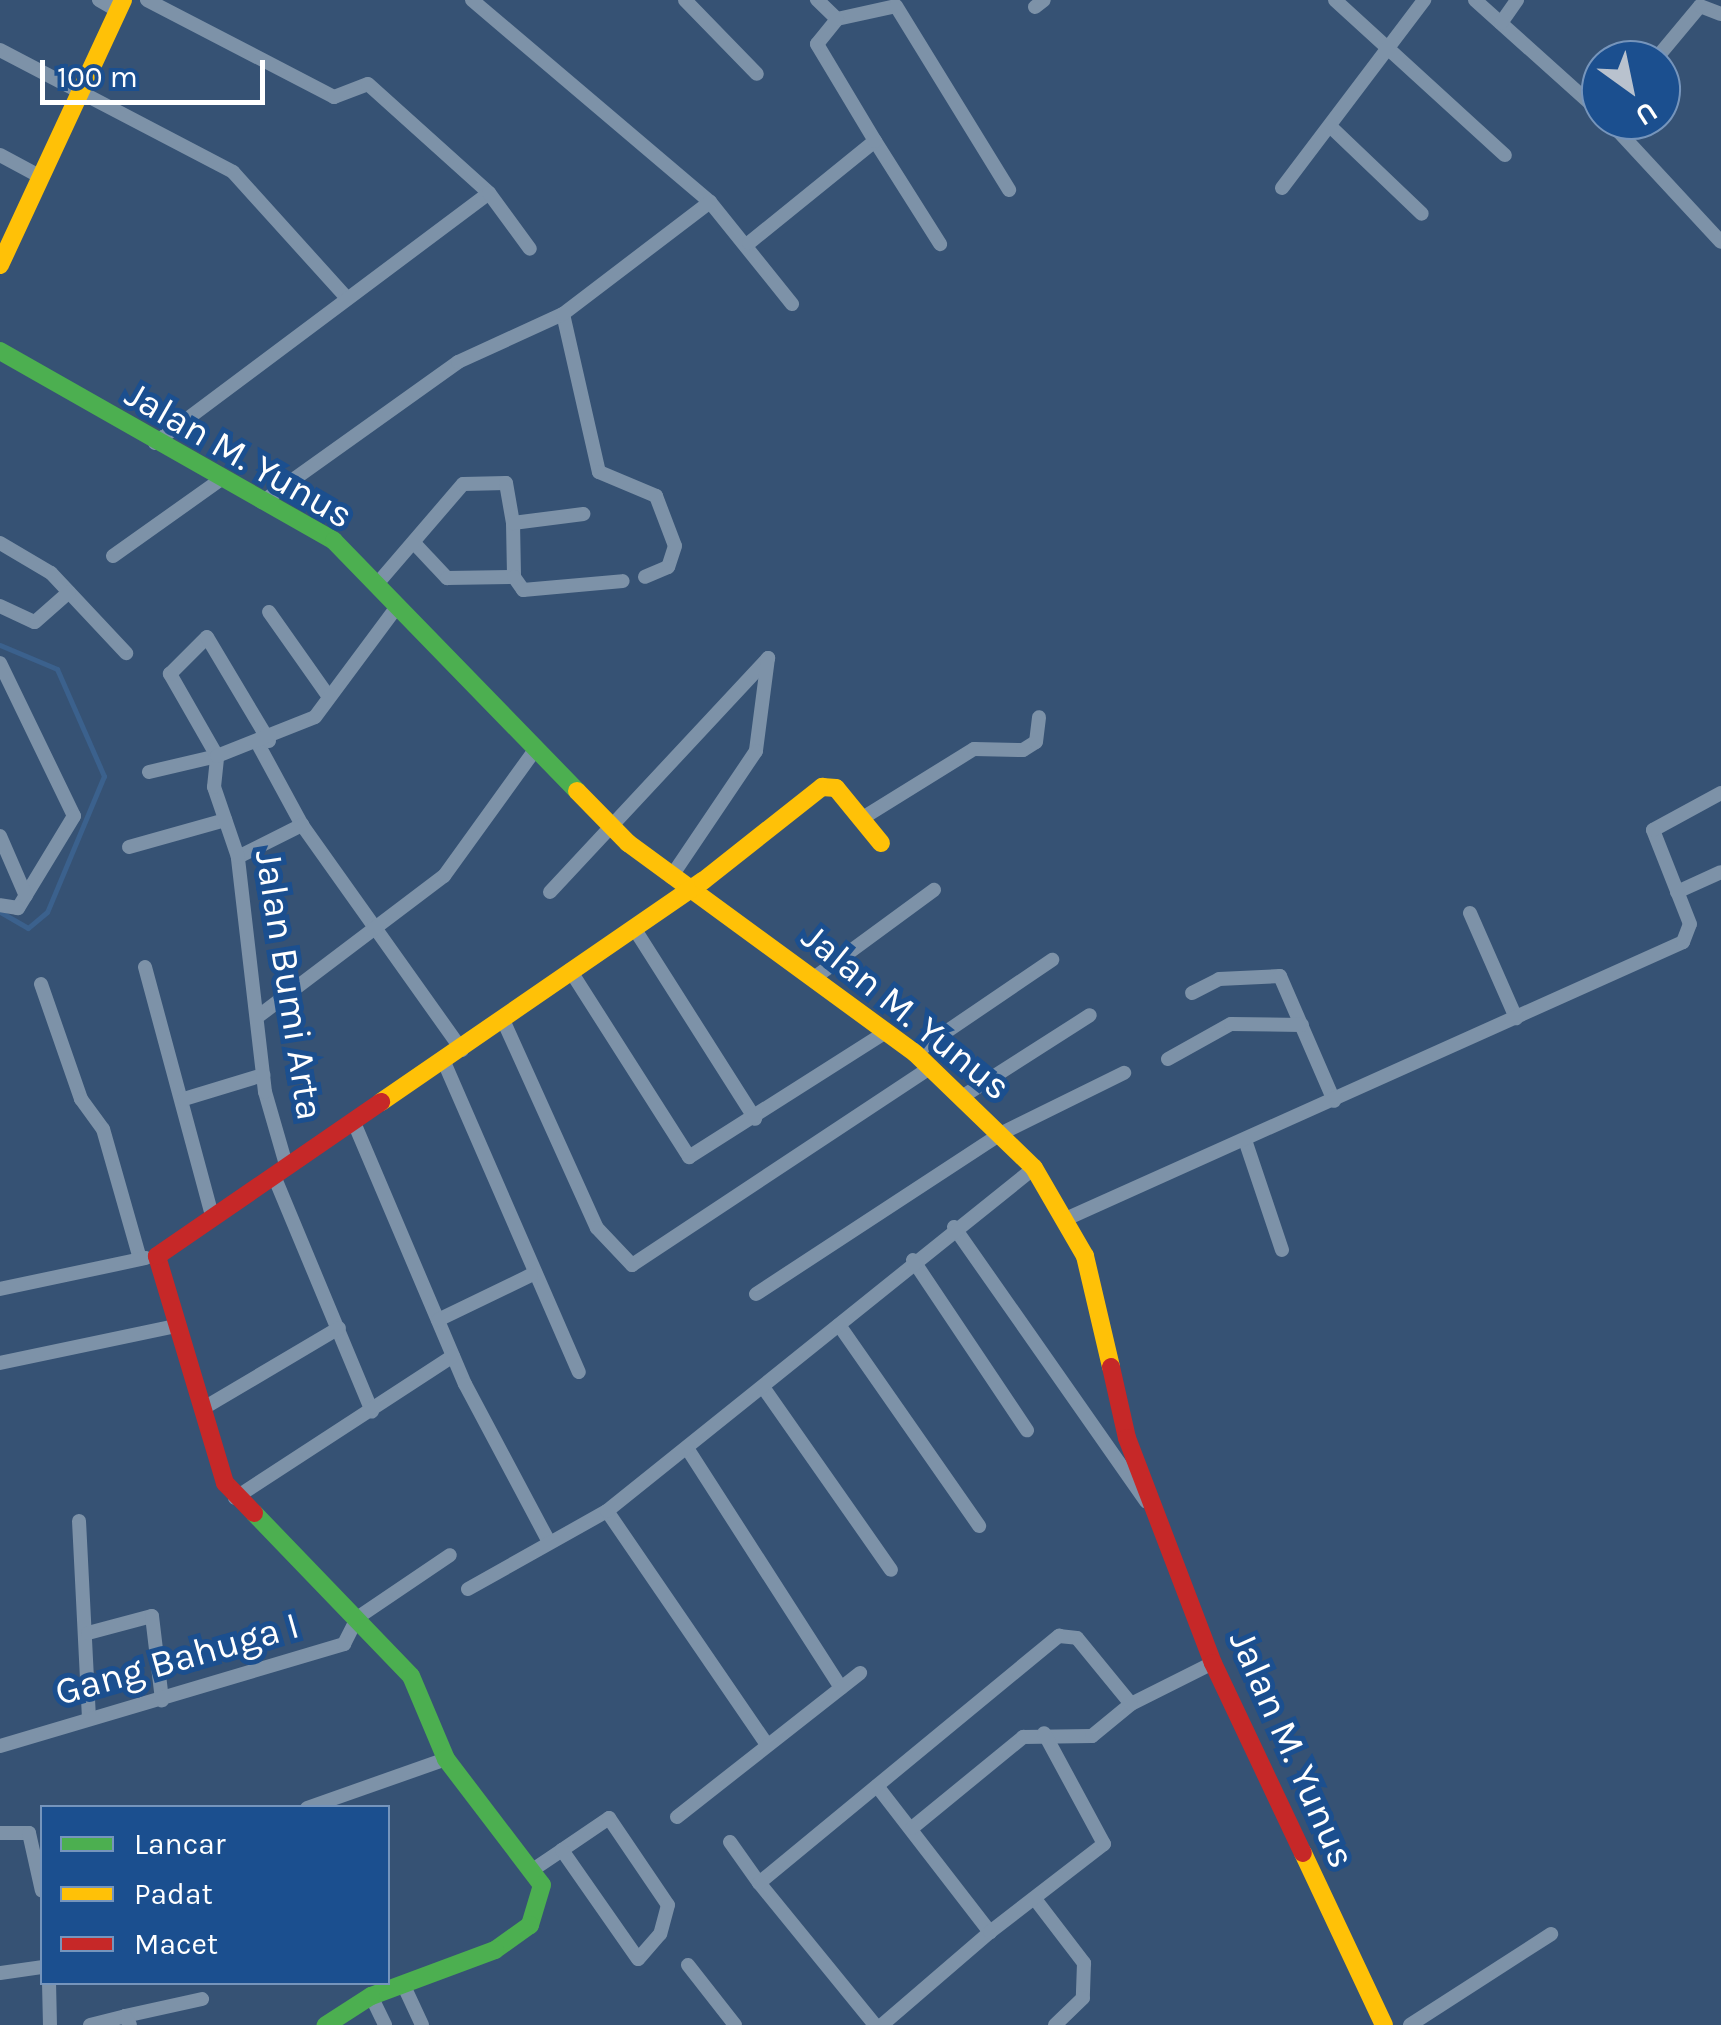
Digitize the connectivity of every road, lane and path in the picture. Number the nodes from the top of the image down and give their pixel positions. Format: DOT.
graph roads {
  1 [pos="99,0"];
  2 [pos="147,0"];
  3 [pos="472,0"];
  4 [pos="685,0"];
  5 [pos="817,0"];
  6 [pos="1335,0"];
  7 [pos="1424,0"];
  8 [pos="1475,0"];
  9 [pos="1517,0"];
  10 [pos="120,5"];
  11 [pos="1721,14"];
  12 [pos="837,19"];
  13 [pos="1501,23"];
  14 [pos="1672,40"];
  15 [pos="1390,49"];
  16 [pos="0,50"];
  17 [pos="757,74"];
  18 [pos="78,92"];
  19 [pos="1581,95"];
  20 [pos="1332,128"];
  21 [pos="1627,140"];
  22 [pos="875,141"];
  23 [pos="0,155"];
  24 [pos="1505,156"];
  25 [pos="42,177"];
  26 [pos="1282,188"];
  27 [pos="1009,190"];
  28 [pos="490,193"];
  29 [pos="710,202"];
  30 [pos="1422,214"];
  31 [pos="1721,242"];
  32 [pos="748,243"];
  33 [pos="940,244"];
  34 [pos="530,250"];
  35 [pos="0,265"];
  36 [pos="346,297"];
  37 [pos="792,304"];
  38 [pos="563,314"];
  39 [pos="0,351"];
  40 [pos="155,443"];
  41 [pos="220,480"];
  42 [pos="262,502"];
  43 [pos="583,514"];
  44 [pos="513,523"];
  45 [pos="0,544"];
  46 [pos="415,544"];
  47 [pos="113,556"];
  48 [pos="514,577"];
  49 [pos="645,577"];
  50 [pos="374,580"];
  51 [pos="622,581"];
  52 [pos="69,592"];
  53 [pos="0,606"];
  54 [pos="396,608"];
  55 [pos="269,612"];
  56 [pos="126,653"];
  57 [pos="0,664"];
  58 [pos="329,696"];
  59 [pos="1039,718"];
  60 [pos="264,742"];
  61 [pos="535,750"];
  62 [pos="217,756"];
  63 [pos="149,772"];
  64 [pos="1721,793"];
  65 [pos="224,820"];
  66 [pos="608,824"];
  67 [pos="864,824"];
  68 [pos="302,825"];
  69 [pos="0,836"];
  70 [pos="881,843"];
  71 [pos="129,847"];
  72 [pos="238,857"];
  73 [pos="1721,872"];
  74 [pos="671,877"];
  75 [pos="693,887"];
  76 [pos="934,890"];
  77 [pos="550,892"];
  78 [pos="1677,892"];
  79 [pos="26,896"];
  80 [pos="0,905"];
  81 [pos="1470,913"];
  82 [pos="379,927"];
  83 [pos="634,928"];
  84 [pos="1052,960"];
  85 [pos="145,967"];
  86 [pos="570,970"];
  87 [pos="814,978"];
  88 [pos="41,984"];
  89 [pos="1192,993"];
  90 [pos="260,1015"];
  91 [pos="1090,1015"];
  92 [pos="1516,1018"];
  93 [pos="503,1020"];
  94 [pos="1302,1025"];
  95 [pos="886,1032"];
  96 [pos="462,1050"];
  97 [pos="915,1053"];
  98 [pos="1168,1059"];
  99 [pos="444,1062"];
  100 [pos="931,1066"];
  101 [pos="1124,1073"];
  102 [pos="263,1076"];
  103 [pos="965,1096"];
  104 [pos="184,1099"];
  105 [pos="1334,1101"];
  106 [pos="755,1119"];
  107 [pos="355,1125"];
  108 [pos="1004,1132"];
  109 [pos="1245,1140"];
  110 [pos="1034,1168"];
  111 [pos="281,1172"];
  112 [pos="212,1216"];
  113 [pos="1068,1218"];
  114 [pos="954,1227"];
  115 [pos="1282,1250"];
  116 [pos="148,1258"];
  117 [pos="913,1260"];
  118 [pos="531,1275"];
  119 [pos="0,1289"];
  120 [pos="756,1294"];
  121 [pos="438,1320"];
  122 [pos="175,1326"];
  123 [pos="839,1326"];
  124 [pos="339,1328"];
  125 [pos="453,1356"];
  126 [pos="0,1363"];
  127 [pos="578,1372"];
  128 [pos="763,1386"];
  129 [pos="202,1409"];
  130 [pos="372,1411"];
  131 [pos="1027,1430"];
  132 [pos="687,1448"];
  133 [pos="234,1498"];
  134 [pos="607,1511"];
  135 [pos="1158,1519"];
  136 [pos="79,1521"];
  137 [pos="979,1526"];
  138 [pos="547,1538"];
  139 [pos="450,1555"];
  140 [pos="891,1570"];
  141 [pos="468,1588"];
  142 [pos="356,1618"];
  143 [pos="88,1633"];
  144 [pos="1214,1663"];
  145 [pos="860,1673"];
  146 [pos="842,1688"];
  147 [pos="162,1700"];
  148 [pos="1131,1704"];
  149 [pos="90,1716"];
  150 [pos="1044,1733"];
  151 [pos="768,1744"];
  152 [pos="0,1746"];
  153 [pos="446,1758"];
  154 [pos="877,1786"];
  155 [pos="315,1805"];
  156 [pos="676,1816"];
  157 [pos="912,1828"];
  158 [pos="0,1833"];
  159 [pos="730,1842"];
  160 [pos="562,1850"];
  161 [pos="534,1869"];
  162 [pos="40,1882"];
  163 [pos="759,1882"];
  164 [pos="1036,1899"];
  165 [pos="990,1932"];
  166 [pos="1550,1934"];
  167 [pos="688,1965"];
  168 [pos="40,1967"];
  169 [pos="0,1972"];
  170 [pos="402,1984"];
  171 [pos="49,1985"];
  172 [pos="371,1996"];
  173 [pos="202,1999"];
  174 [pos="128,2020"];
  175 [pos="50,2025"];
  176 [pos="90,2025"];
  177 [pos="326,2025"];
  178 [pos="385,2025"];
  179 [pos="422,2025"];
  180 [pos="735,2025"];
  181 [pos="878,2025"];
  182 [pos="1056,2025"];
  183 [pos="1384,2025"];
  184 [pos="1410,2025"];
  1 -- 10 [label="street"];
  2 -- 28 [label="street"];
  3 -- 29 [label="street"];
  4 -- 17 [label="street"];
  5 -- 12 [label="street"];
  6 -- 15 [label="street"];
  7 -- 15 [label="street"];
  8 -- 13 [label="street"];
  9 -- 13 [label="street"];
  10 -- 18 [label="street"];
  11 -- 14 [label="street"];
  12 -- 22 [label="street"];
  12 -- 27 [label="street"];
  13 -- 19 [label="street"];
  15 -- 20 [label="street"];
  15 -- 24 [label="street"];
  16 -- 18 [label="street"];
  18 -- 25 [label="street"];
  18 -- 36 [label="street"];
  20 -- 26 [label="street"];
  20 -- 30 [label="street"];
  21 -- 31 [label="street"];
  22 -- 32 [label="street"];
  22 -- 33 [label="street"];
  23 -- 25 [label="street"];
  25 -- 35 [label="street"];
  28 -- 34 [label="street"];
  28 -- 36 [label="street"];
  29 -- 32 [label="street"];
  29 -- 38 [label="street"];
  32 -- 37 [label="street"];
  36 -- 40 [label="street"];
  38 -- 42 [label="street"];
  38 -- 49 [label="street"];
  39 -- 40 [label="street, Jalan M. Yunus"];
  40 -- 41 [label="street, Jalan M. Yunus"];
  41 -- 42 [label="street, Jalan M. Yunus"];
  41 -- 47 [label="street"];
  42 -- 50 [label="street, Jalan M. Yunus"];
  43 -- 44 [label="street"];
  44 -- 46 [label="street"];
  44 -- 48 [label="street"];
  45 -- 52 [label="street"];
  46 -- 48 [label="street"];
  46 -- 50 [label="street"];
  48 -- 51 [label="street"];
  50 -- 54 [label="street, Jalan M. Yunus"];
  52 -- 53 [label="street"];
  52 -- 56 [label="street"];
  54 -- 58 [label="street"];
  54 -- 61 [label="street, Jalan M. Yunus"];
  55 -- 58 [label="street"];
  57 -- 79 [label="street"];
  58 -- 60 [label="street"];
  59 -- 67 [label="street"];
  60 -- 62 [label="street"];
  60 -- 62 [label="street"];
  60 -- 68 [label="street"];
  61 -- 66 [label="street, Jalan M. Yunus"];
  61 -- 82 [label="street"];
  62 -- 63 [label="street"];
  62 -- 65 [label="street, Jalan Bumi Arta"];
  64 -- 78 [label="street"];
  65 -- 71 [label="street"];
  65 -- 72 [label="street, Jalan Bumi Arta"];
  66 -- 74 [label="street, Jalan M. Yunus"];
  66 -- 74 [label="street"];
  66 -- 77 [label="street"];
  67 -- 70 [label="street"];
  67 -- 75 [label="street"];
  68 -- 72 [label="street"];
  68 -- 82 [label="street"];
  69 -- 79 [label="street"];
  72 -- 90 [label="street, Jalan Bumi Arta"];
  73 -- 78 [label="street"];
  74 -- 75 [label="street, Jalan M. Yunus"];
  75 -- 83 [label="street"];
  75 -- 87 [label="street, Jalan M. Yunus"];
  76 -- 87 [label="street"];
  78 -- 92 [label="street"];
  79 -- 80 [label="street"];
  81 -- 92 [label="street"];
  82 -- 90 [label="street"];
  82 -- 96 [label="street"];
  83 -- 86 [label="street"];
  83 -- 106 [label="street"];
  84 -- 97 [label="street"];
  85 -- 104 [label="street"];
  86 -- 93 [label="street"];
  86 -- 106 [label="street"];
  87 -- 95 [label="street, Jalan M. Yunus"];
  88 -- 116 [label="street"];
  89 -- 94 [label="street"];
  90 -- 102 [label="street, Jalan Bumi Arta"];
  91 -- 103 [label="street"];
  92 -- 105 [label="street"];
  93 -- 96 [label="street"];
  93 -- 100 [label="street"];
  94 -- 98 [label="street"];
  94 -- 105 [label="street"];
  95 -- 97 [label="street, Jalan M. Yunus"];
  95 -- 106 [label="street"];
  96 -- 99 [label="street"];
  97 -- 100 [label="street, Jalan M. Yunus"];
  99 -- 107 [label="street"];
  99 -- 118 [label="street"];
  100 -- 103 [label="street, Jalan M. Yunus"];
  101 -- 108 [label="street"];
  102 -- 104 [label="street"];
  102 -- 111 [label="street, Jalan Bumi Arta"];
  103 -- 108 [label="street, Jalan M. Yunus"];
  104 -- 112 [label="street"];
  105 -- 109 [label="street"];
  107 -- 111 [label="street"];
  107 -- 121 [label="street"];
  108 -- 110 [label="street, Jalan M. Yunus"];
  108 -- 120 [label="street"];
  109 -- 113 [label="street"];
  109 -- 115 [label="street"];
  110 -- 113 [label="street, Jalan M. Yunus"];
  110 -- 114 [label="street"];
  111 -- 112 [label="street"];
  111 -- 124 [label="street, Jalan Bumi Arta"];
  112 -- 116 [label="street"];
  113 -- 135 [label="street, Jalan M. Yunus"];
  114 -- 117 [label="street"];
  114 -- 135 [label="street"];
  116 -- 119 [label="street"];
  116 -- 122 [label="street"];
  117 -- 123 [label="street"];
  117 -- 131 [label="street"];
  118 -- 121 [label="street"];
  118 -- 127 [label="street"];
  121 -- 125 [label="street"];
  122 -- 126 [label="street"];
  122 -- 129 [label="street"];
  123 -- 128 [label="street"];
  123 -- 137 [label="street"];
  124 -- 129 [label="street"];
  124 -- 130 [label="street, Jalan Bumi Arta"];
  125 -- 130 [label="street"];
  125 -- 138 [label="street"];
  128 -- 132 [label="street"];
  128 -- 140 [label="street"];
  129 -- 133 [label="street"];
  130 -- 133 [label="street"];
  132 -- 134 [label="street"];
  132 -- 146 [label="street"];
  133 -- 142 [label="street"];
  134 -- 138 [label="street"];
  134 -- 151 [label="street"];
  135 -- 144 [label="street, Jalan M. Yunus"];
  136 -- 143 [label="street"];
  138 -- 141 [label="street"];
  139 -- 142 [label="street, Gang Bahuga I"];
  142 -- 147 [label="street, Gang Bahuga I"];
  142 -- 153 [label="street"];
  143 -- 147 [label="street"];
  143 -- 149 [label="street"];
  144 -- 148 [label="street"];
  144 -- 183 [label="street, Jalan M. Yunus"];
  145 -- 146 [label="street"];
  146 -- 151 [label="street"];
  147 -- 149 [label="street, Gang Bahuga I"];
  148 -- 150 [label="street"];
  148 -- 154 [label="street"];
  149 -- 152 [label="street, Gang Bahuga I"];
  150 -- 157 [label="street"];
  150 -- 164 [label="street"];
  151 -- 156 [label="street"];
  153 -- 155 [label="street"];
  153 -- 161 [label="street"];
  154 -- 157 [label="street"];
  154 -- 163 [label="street"];
  157 -- 165 [label="street"];
  158 -- 162 [label="street"];
  159 -- 163 [label="street"];
  160 -- 160 [label="street"];
  160 -- 161 [label="street"];
  161 -- 170 [label="street"];
  163 -- 181 [label="street"];
  164 -- 165 [label="street"];
  164 -- 182 [label="street"];
  165 -- 181 [label="street"];
  166 -- 184 [label="street"];
  167 -- 180 [label="street"];
  168 -- 169 [label="street"];
  170 -- 172 [label="street"];
  170 -- 179 [label="street"];
  171 -- 175 [label="street"];
  172 -- 177 [label="street"];
  172 -- 178 [label="street"];
  173 -- 174 [label="street"];
  174 -- 176 [label="street"];
}
